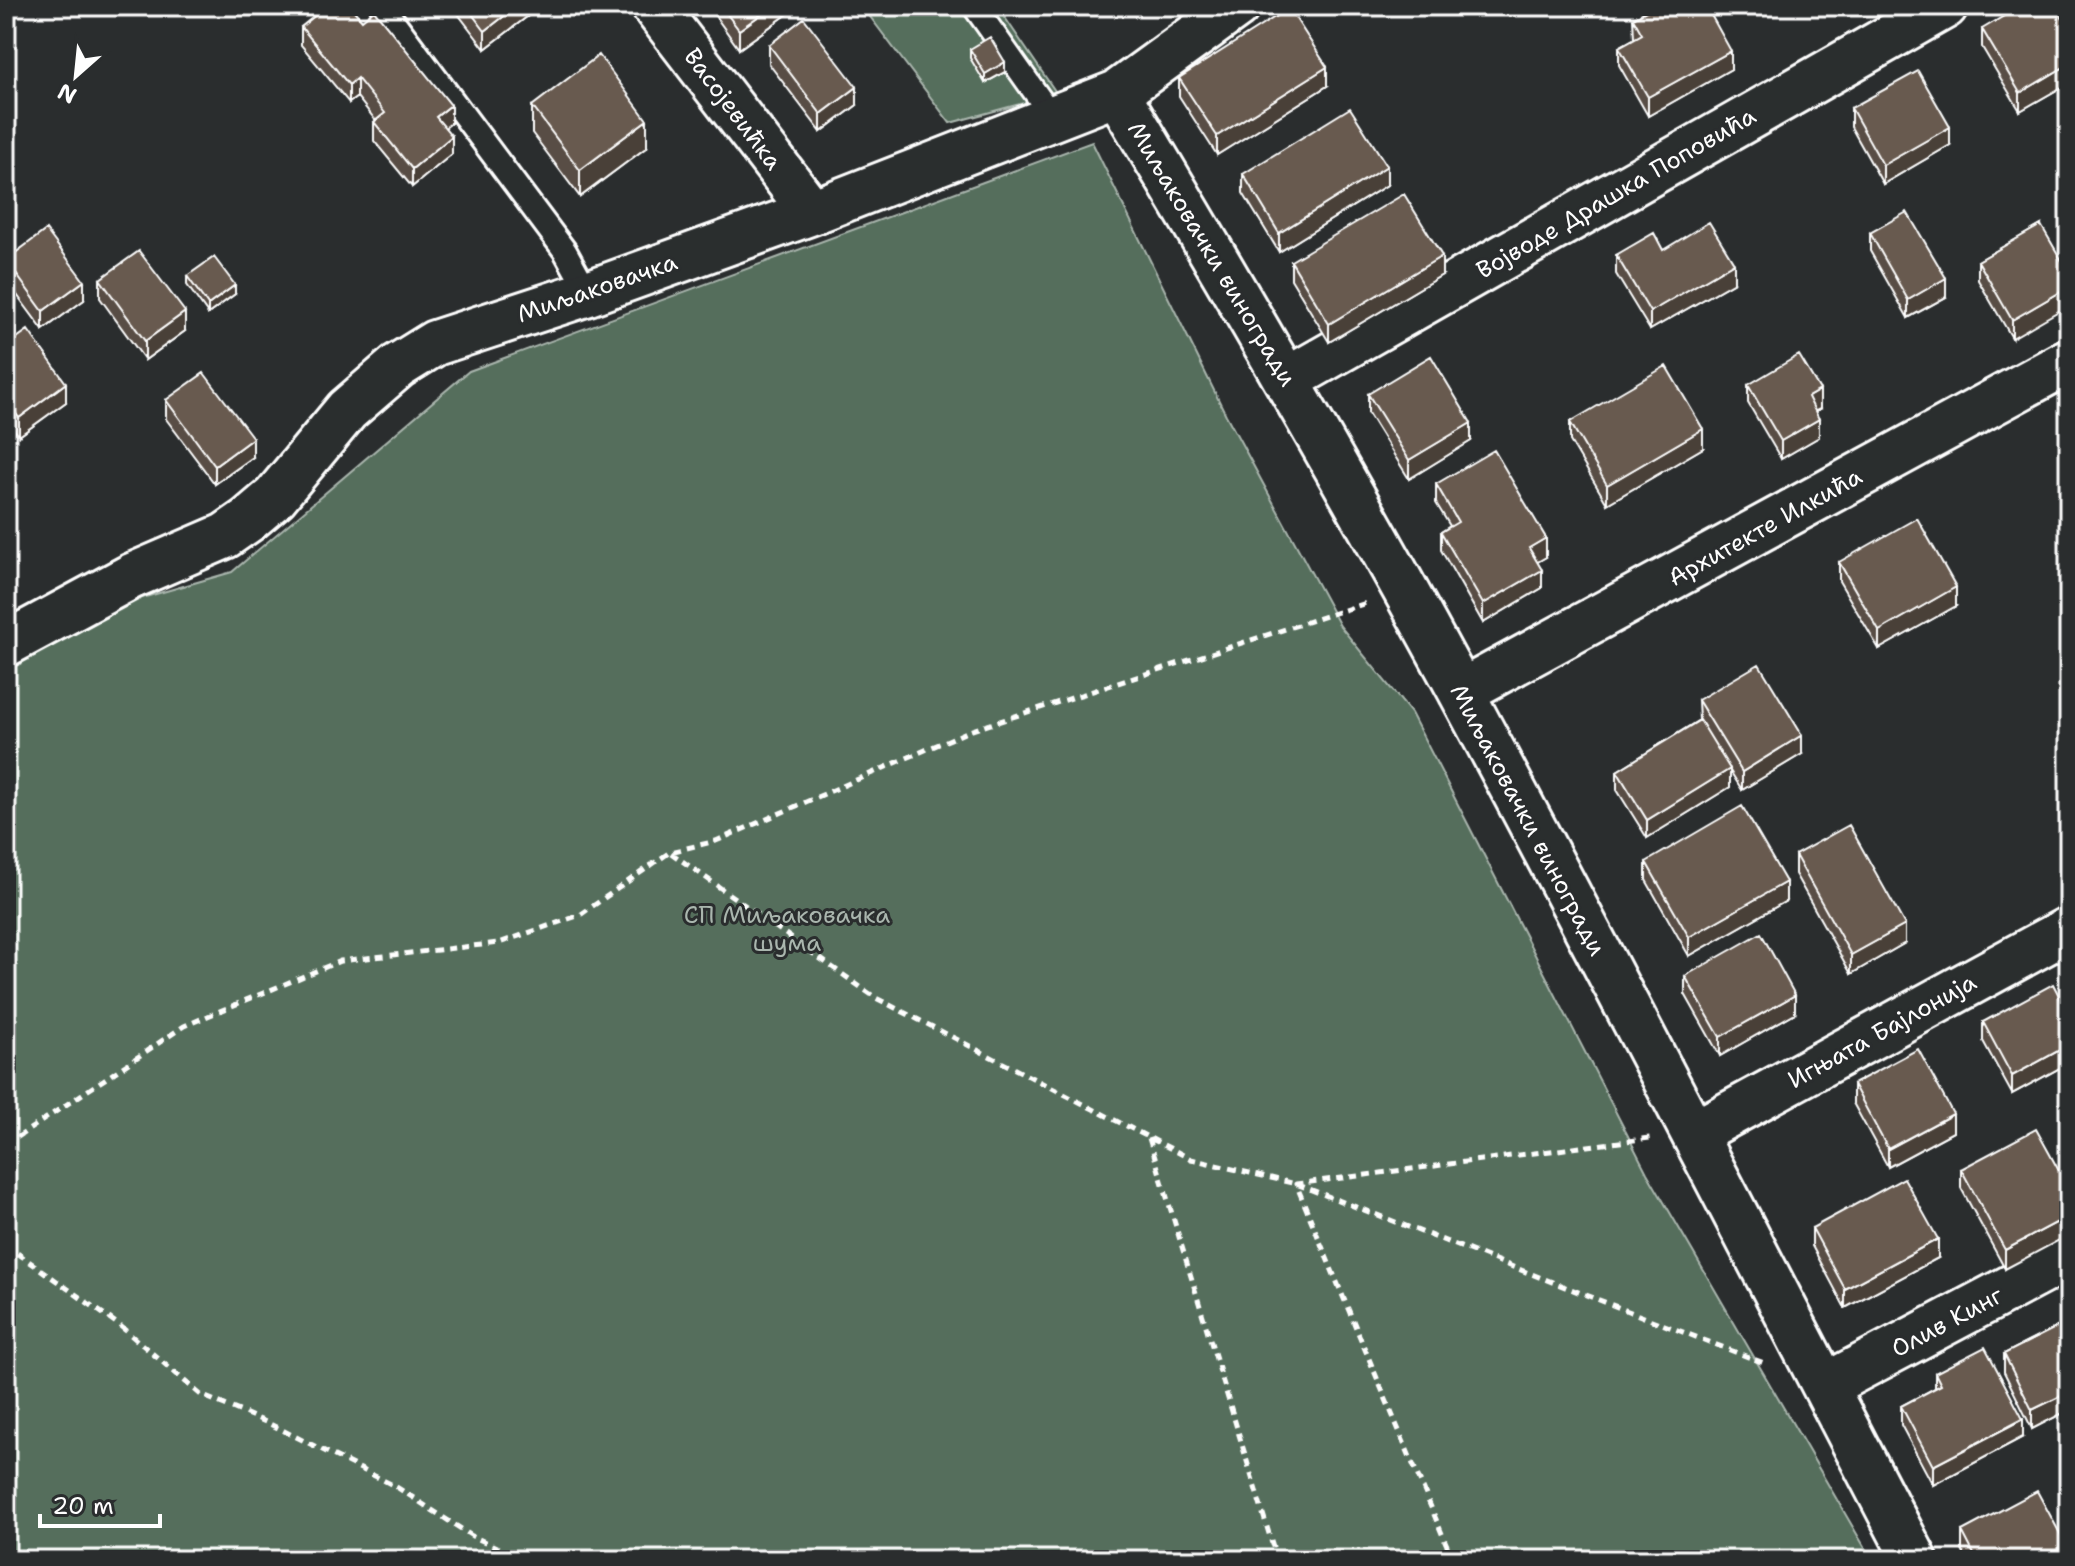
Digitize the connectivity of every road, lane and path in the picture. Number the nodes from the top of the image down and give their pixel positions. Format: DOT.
graph roads {
  1 [pos="382,6"];
  2 [pos="654,6"];
  3 [pos="974,6"];
  4 [pos="1237,6"];
  5 [pos="1945,6"];
  6 [pos="1117,93"];
  7 [pos="1054,119"];
  8 [pos="812,212"];
  9 [pos="588,293"];
  10 [pos="2069,361"];
  11 [pos="1287,380"];
  12 [pos="1405,590"];
  13 [pos="6,644"];
  14 [pos="1461,692"];
  15 [pos="670,852"];
  16 [pos="2069,929"];
  17 [pos="1695,1133"];
  18 [pos="1149,1138"];
  19 [pos="6,1145"];
  20 [pos="1296,1184"];
  21 [pos="6,1245"];
  22 [pos="2069,1257"];
  23 [pos="1766,1364"];
  24 [pos="1825,1386"];
  25 [pos="525,1560"];
  26 [pos="1277,1560"];
  27 [pos="1453,1560"];
  28 [pos="1915,1560"];
  1 -- 9 [label="lane"];
  2 -- 8 [label="street, Васојевићка"];
  3 -- 7 [label="lane"];
  4 -- 6 [label="street, Миљаковачка"];
  5 -- 11 [label="street, Војводе Драшка Поповића"];
  6 -- 7 [label="street, Миљаковачка"];
  6 -- 11 [label="street, Миљаковачки виногради"];
  7 -- 8 [label="street, Миљаковачка"];
  8 -- 9 [label="street, Миљаковачка"];
  9 -- 13 [label="street, Миљаковачка"];
  10 -- 14 [label="street, Архитекте Илкића"];
  11 -- 12 [label="street, Миљаковачки виногради"];
  12 -- 14 [label="street, Миљаковачки виногради"];
  12 -- 15 [label="path"];
  14 -- 17 [label="street, Миљаковачки виногради"];
  15 -- 18 [label="path"];
  15 -- 19 [label="path"];
  16 -- 17 [label="street, Игњата Бајлонија"];
  17 -- 20 [label="path"];
  17 -- 24 [label="street, Миљаковачки виногради"];
  18 -- 20 [label="path"];
  18 -- 26 [label="path"];
  20 -- 23 [label="path"];
  20 -- 27 [label="path"];
  21 -- 25 [label="path"];
  22 -- 24 [label="street, Олив Кинг"];
  24 -- 28 [label="street, Миљаковачки виногради"];
}
